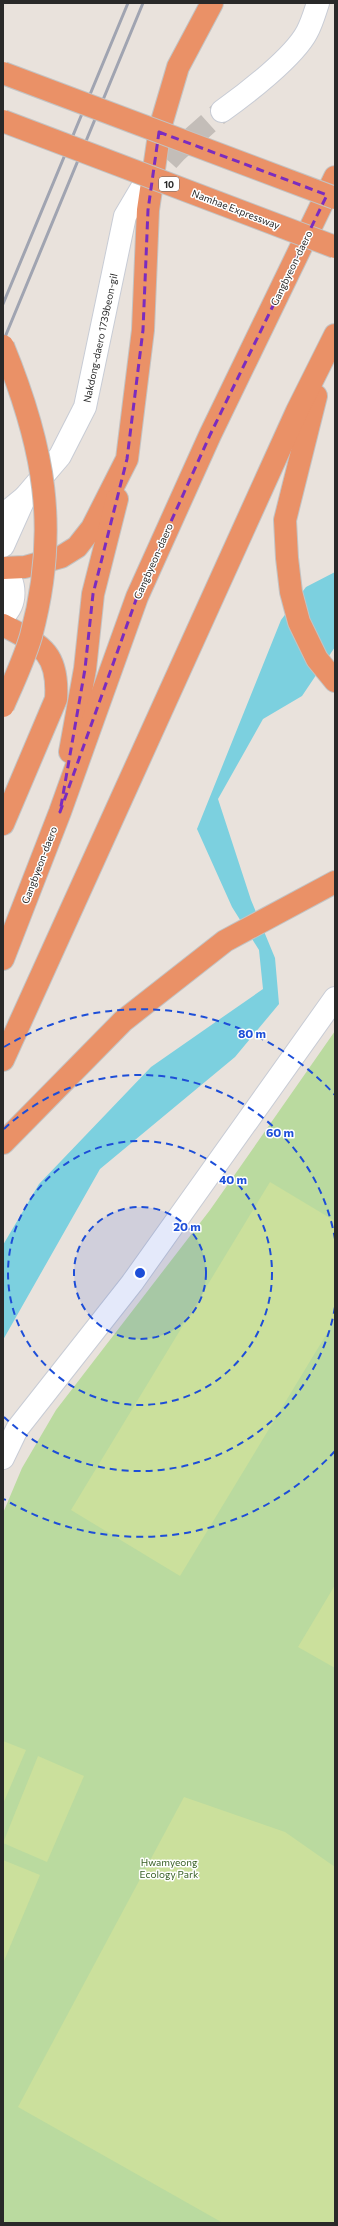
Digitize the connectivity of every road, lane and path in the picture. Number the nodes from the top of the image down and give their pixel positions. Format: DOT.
graph roads {
  1 [pos="212,3"];
  2 [pos="318,3"];
  3 [pos="3,73"];
  4 [pos="222,111"];
  5 [pos="3,121"];
  6 [pos="335,177"];
  7 [pos="141,189"];
  8 [pos="335,198"];
  9 [pos="335,247"];
  10 [pos="331,345"];
  11 [pos="3,346"];
  12 [pos="127,459"];
  13 [pos="24,497"];
  14 [pos="3,515"];
  15 [pos="3,546"];
  16 [pos="3,569"];
  17 [pos="3,616"];
  18 [pos="3,625"];
  19 [pos="335,681"];
  20 [pos="3,706"];
  21 [pos="60,812"];
  22 [pos="3,824"];
  23 [pos="335,882"];
  24 [pos="3,959"];
  25 [pos="335,998"];
  26 [pos="3,1060"];
  27 [pos="3,1144"];
  28 [pos="3,1458"];
  1 -- 12 [label="highway"];
  2 -- 4 [label="street"];
  3 -- 8 [label="highway, bridge"];
  5 -- 9 [label="highway, Namhae Expressway / 10, bridge"];
  6 -- 21 [label="highway, Gangbyeon-daero"];
  7 -- 13 [label="street, Nakdong-daero 1739beon-gil"];
  10 -- 19 [label="highway"];
  10 -- 26 [label="highway"];
  11 -- 20 [label="highway, bridge"];
  12 -- 16 [label="highway"];
  12 -- 21 [label="highway"];
  13 -- 14 [label="street"];
  13 -- 15 [label="street"];
  16 -- 17 [label="street"];
  18 -- 22 [label="highway"];
  21 -- 24 [label="highway, Gangbyeon-daero"];
  23 -- 27 [label="highway"];
  25 -- 28 [label="street"];
}
